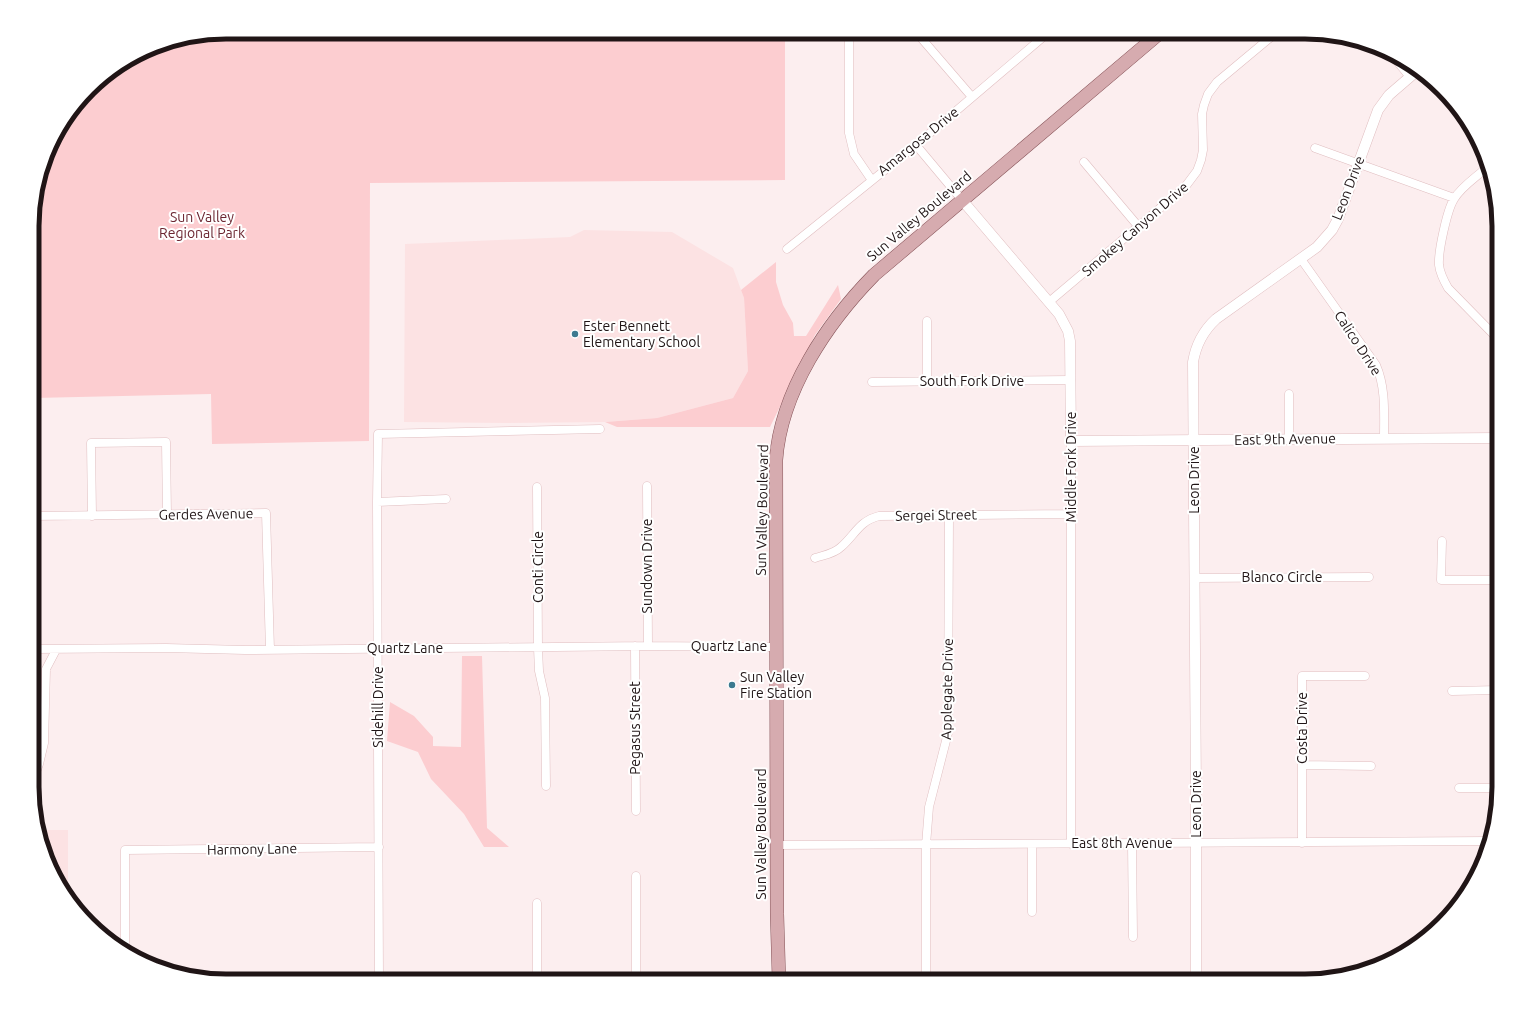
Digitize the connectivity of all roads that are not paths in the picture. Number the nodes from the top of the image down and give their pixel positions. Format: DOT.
graph roads {
  1 [pos="849,39"];
  2 [pos="922,39"];
  3 [pos="1041,39"];
  4 [pos="1153,39"];
  5 [pos="1269,39"];
  6 [pos="1413,74"];
  7 [pos="972,97"];
  8 [pos="916,145"];
  9 [pos="1315,148"];
  10 [pos="1084,162"];
  11 [pos="1358,163"];
  12 [pos="1483,170"];
  13 [pos="871,179"];
  14 [pos="1454,198"];
  15 [pos="962,200"];
  16 [pos="1138,226"];
  17 [pos="787,249"];
  18 [pos="1301,259"];
  19 [pos="1049,302"];
  20 [pos="927,321"];
  21 [pos="1492,333"];
  22 [pos="1071,380"];
  23 [pos="872,382"];
  24 [pos="927,382"];
  25 [pos="1289,394"];
  26 [pos="600,429"];
  27 [pos="1384,438"];
  28 [pos="1492,438"];
  29 [pos="1290,439"];
  30 [pos="1193,440"];
  31 [pos="1071,441"];
  32 [pos="647,486"];
  33 [pos="537,487"];
  34 [pos="446,499"];
  35 [pos="377,502"];
  36 [pos="1072,514"];
  37 [pos="167,515"];
  38 [pos="949,515"];
  39 [pos="39,516"];
  40 [pos="92,516"];
  41 [pos="1442,541"];
  42 [pos="815,558"];
  43 [pos="1369,577"];
  44 [pos="1195,578"];
  45 [pos="1492,580"];
  46 [pos="635,646"];
  47 [pos="648,646"];
  48 [pos="777,647"];
  49 [pos="378,648"];
  50 [pos="538,648"];
  51 [pos="39,650"];
  52 [pos="56,650"];
  53 [pos="270,650"];
  54 [pos="1365,676"];
  55 [pos="1492,690"];
  56 [pos="1452,691"];
  57 [pos="39,763"];
  58 [pos="1302,765"];
  59 [pos="1371,766"];
  60 [pos="546,786"];
  61 [pos="1459,788"];
  62 [pos="1492,788"];
  63 [pos="636,811"];
  64 [pos="1484,841"];
  65 [pos="1196,843"];
  66 [pos="1302,843"];
  67 [pos="1032,844"];
  68 [pos="1071,844"];
  69 [pos="1132,844"];
  70 [pos="777,845"];
  71 [pos="926,845"];
  72 [pos="379,847"];
  73 [pos="636,876"];
  74 [pos="537,903"];
  75 [pos="1032,912"];
  76 [pos="1133,937"];
  77 [pos="125,944"];
  78 [pos="379,974"];
  79 [pos="537,974"];
  80 [pos="636,974"];
  81 [pos="779,974"];
  82 [pos="926,974"];
  83 [pos="1196,974"];
  1 -- 13 [label="street"];
  2 -- 7 [label="street"];
  3 -- 7 [label="street, Amargosa Drive"];
  4 -- 15 [label="main road, Sun Valley Boulevard"];
  5 -- 16 [label="street, Smokey Canyon Drive"];
  6 -- 11 [label="street, Leon Drive"];
  7 -- 8 [label="street, Amargosa Drive"];
  8 -- 13 [label="street, Amargosa Drive"];
  8 -- 15 [label="street, Middle Fork Drive"];
  9 -- 11 [label="street"];
  10 -- 16 [label="street"];
  11 -- 14 [label="street"];
  11 -- 18 [label="street, Leon Drive"];
  12 -- 14 [label="street"];
  13 -- 17 [label="street, Amargosa Drive"];
  14 -- 21 [label="street"];
  15 -- 19 [label="street, Middle Fork Drive"];
  15 -- 48 [label="main road, Sun Valley Boulevard"];
  16 -- 19 [label="street, Smokey Canyon Drive"];
  18 -- 27 [label="street, Calico Drive"];
  18 -- 30 [label="street, Leon Drive"];
  19 -- 22 [label="street, Middle Fork Drive"];
  20 -- 24 [label="street"];
  22 -- 24 [label="street, South Fork Drive"];
  22 -- 31 [label="street, Middle Fork Drive"];
  23 -- 24 [label="street, South Fork Drive"];
  25 -- 29 [label="street"];
  26 -- 35 [label="street, Sidehill Drive"];
  27 -- 28 [label="street, East 9th Avenue"];
  27 -- 29 [label="street, East 9th Avenue"];
  29 -- 30 [label="street, East 9th Avenue"];
  30 -- 31 [label="street, East 9th Avenue"];
  30 -- 44 [label="street, Leon Drive"];
  31 -- 36 [label="street, Middle Fork Drive"];
  32 -- 47 [label="street, Sundown Drive"];
  33 -- 50 [label="street, Conti Circle"];
  34 -- 35 [label="street"];
  35 -- 49 [label="street, Sidehill Drive"];
  36 -- 38 [label="street, Sergei Street"];
  36 -- 68 [label="street, Middle Fork Drive"];
  37 -- 40 [label="street, Gerdes Avenue"];
  37 -- 40 [label="street"];
  37 -- 53 [label="street, Gerdes Avenue"];
  38 -- 42 [label="street, Sergei Street"];
  38 -- 71 [label="street, Applegate Drive"];
  39 -- 40 [label="street, Gerdes Avenue"];
  41 -- 45 [label="street"];
  43 -- 44 [label="street, Blanco Circle"];
  44 -- 65 [label="street, Leon Drive"];
  46 -- 47 [label="street, Quartz Lane"];
  46 -- 50 [label="street, Quartz Lane"];
  46 -- 63 [label="street, Pegasus Street"];
  47 -- 48 [label="street, Quartz Lane"];
  48 -- 70 [label="main road, Sun Valley Boulevard"];
  49 -- 50 [label="street, Quartz Lane"];
  49 -- 53 [label="street, Quartz Lane"];
  49 -- 72 [label="street, Sidehill Drive"];
  50 -- 60 [label="street, Conti Circle"];
  51 -- 52 [label="street, Quartz Lane"];
  52 -- 53 [label="street, Quartz Lane"];
  52 -- 57 [label="street"];
  54 -- 58 [label="street, Costa Drive"];
  55 -- 56 [label="street"];
  58 -- 59 [label="street"];
  58 -- 66 [label="street, Costa Drive"];
  61 -- 62 [label="street"];
  64 -- 66 [label="street, East 8th Avenue"];
  65 -- 66 [label="street, East 8th Avenue"];
  65 -- 69 [label="street, East 8th Avenue"];
  65 -- 83 [label="street, Leon Drive"];
  67 -- 68 [label="street, East 8th Avenue"];
  67 -- 71 [label="street, East 8th Avenue"];
  67 -- 75 [label="street"];
  68 -- 69 [label="street, East 8th Avenue"];
  69 -- 76 [label="street"];
  70 -- 71 [label="street, East 8th Avenue"];
  70 -- 81 [label="main road, Sun Valley Boulevard"];
  71 -- 82 [label="street, Applegate Drive"];
  72 -- 77 [label="street, Harmony Lane"];
  72 -- 78 [label="street, Sidehill Drive"];
  73 -- 80 [label="street"];
  74 -- 79 [label="street"];
}
